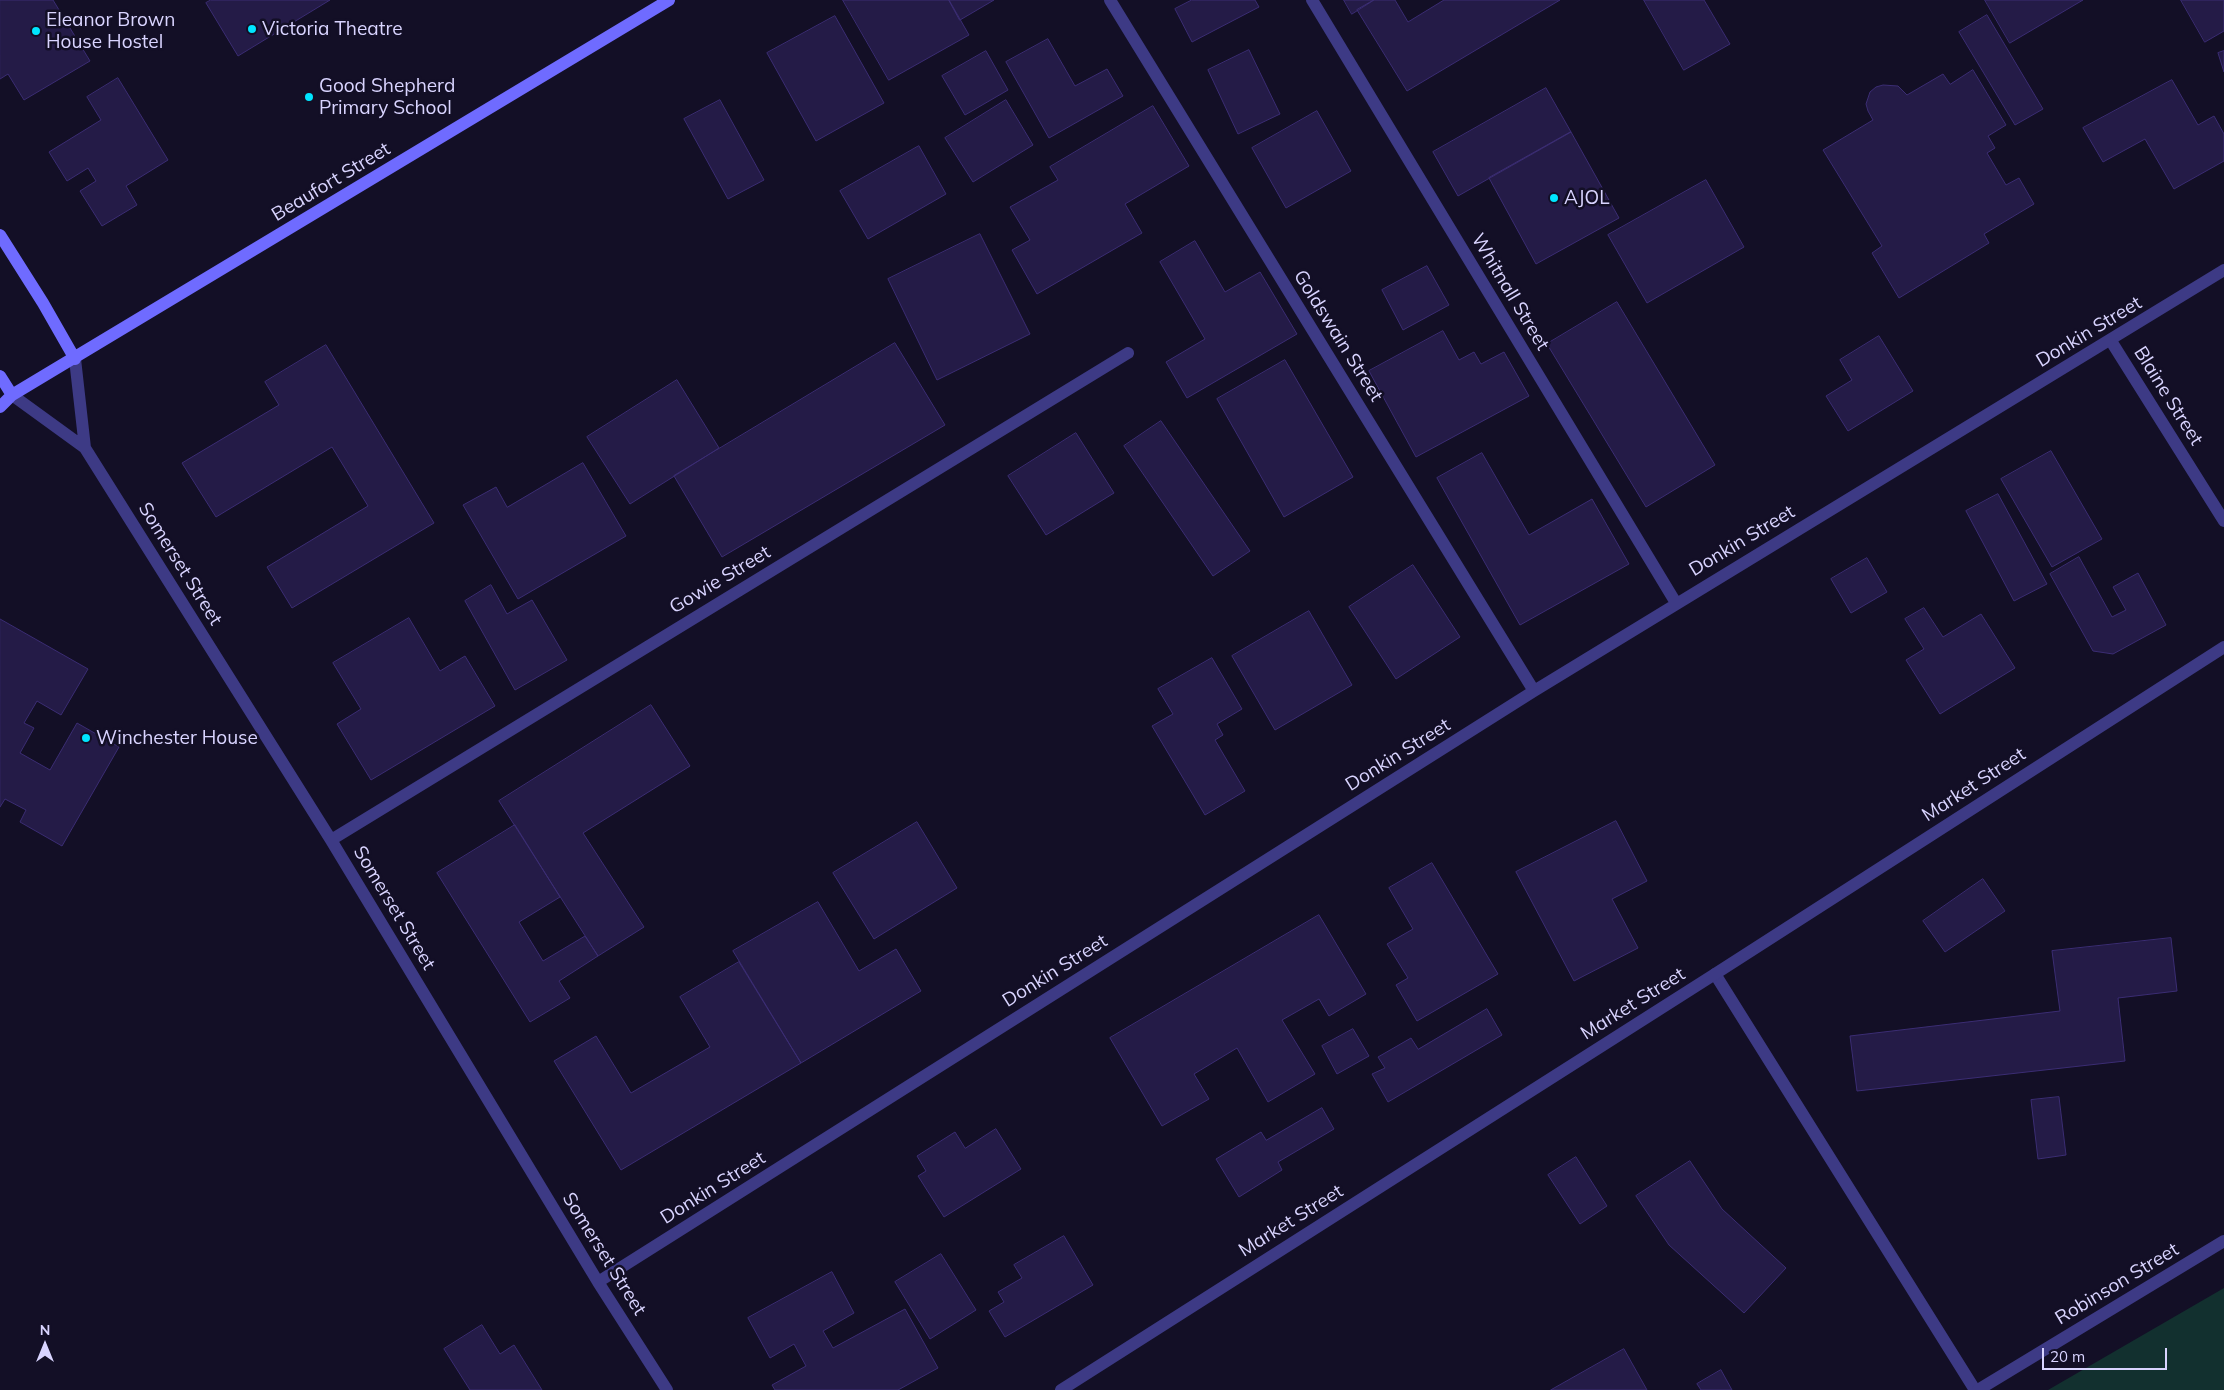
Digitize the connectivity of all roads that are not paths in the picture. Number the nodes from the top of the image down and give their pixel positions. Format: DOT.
graph roads {
  1 [pos="669,0"];
  2 [pos="1110,0"];
  3 [pos="1312,0"];
  4 [pos="0,235"];
  5 [pos="2224,270"];
  6 [pos="2111,341"];
  7 [pos="1128,353"];
  8 [pos="75,359"];
  9 [pos="0,376"];
  10 [pos="12,395"];
  11 [pos="0,407"];
  12 [pos="86,448"];
  13 [pos="2224,521"];
  14 [pos="1676,603"];
  15 [pos="2224,647"];
  16 [pos="1534,691"];
  17 [pos="331,840"];
  18 [pos="1715,974"];
  19 [pos="2224,1241"];
  20 [pos="598,1282"];
  21 [pos="666,1390"];
  22 [pos="1061,1390"];
  23 [pos="1977,1390"];
  1 -- 8 [label="main road, Beaufort Street"];
  2 -- 16 [label="street, Goldswain Street"];
  3 -- 14 [label="street, Whitnall Street"];
  4 -- 8 [label="main road, Somerset Street"];
  5 -- 6 [label="street, Donkin Street"];
  6 -- 13 [label="street, Blaine Street"];
  6 -- 14 [label="street, Donkin Street"];
  7 -- 17 [label="street, Gowie Street"];
  8 -- 10 [label="main road, Beaufort Street"];
  8 -- 12 [label="street, Somerset Street"];
  9 -- 10 [label="main road, Somerset Street"];
  10 -- 11 [label="main road, Beaufort Street"];
  10 -- 12 [label="street, Somerset Street"];
  12 -- 17 [label="street, Somerset Street"];
  14 -- 16 [label="street, Donkin Street"];
  15 -- 18 [label="street, Market Street"];
  16 -- 20 [label="street, Donkin Street"];
  17 -- 20 [label="street, Somerset Street"];
  18 -- 22 [label="street, Market Street"];
  18 -- 23 [label="street"];
  19 -- 23 [label="street, Robinson Street"];
  20 -- 21 [label="street, Somerset Street"];
}
